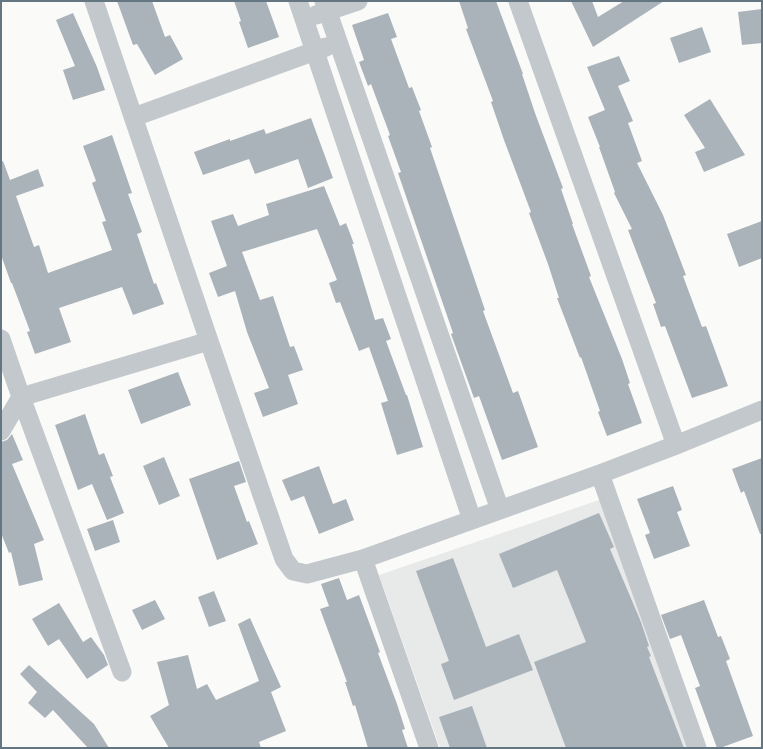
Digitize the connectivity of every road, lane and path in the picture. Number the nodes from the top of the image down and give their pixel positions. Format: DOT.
graph roads {
  1 [pos="94,1"];
  2 [pos="298,1"];
  3 [pos="358,1"];
  4 [pos="518,1"];
  5 [pos="326,6"];
  6 [pos="304,20"];
  7 [pos="338,43"];
  8 [pos="315,52"];
  9 [pos="134,117"];
  10 [pos="404,233"];
  11 [pos="379,243"];
  12 [pos="1,339"];
  13 [pos="209,341"];
  14 [pos="21,397"];
  15 [pos="762,410"];
  16 [pos="1,431"];
  17 [pos="676,445"];
  18 [pos="600,474"];
  19 [pos="500,510"];
  20 [pos="472,520"];
  21 [pos="363,559"];
  22 [pos="122,672"];
  23 [pos="429,748"];
  24 [pos="697,748"];
  1 -- 9 [label="street"];
  2 -- 6 [label="street"];
  3 -- 5 [label="street"];
  4 -- 17 [label="street"];
  5 -- 6 [label="street"];
  5 -- 7 [label="street"];
  6 -- 8 [label="street"];
  7 -- 8 [label="street"];
  7 -- 10 [label="street"];
  8 -- 9 [label="street"];
  8 -- 11 [label="street"];
  9 -- 13 [label="street"];
  10 -- 11 [label="street"];
  10 -- 19 [label="street"];
  11 -- 20 [label="street"];
  12 -- 14 [label="street"];
  13 -- 14 [label="street"];
  13 -- 21 [label="street"];
  14 -- 16 [label="street"];
  14 -- 22 [label="street"];
  15 -- 17 [label="street"];
  17 -- 18 [label="street"];
  18 -- 19 [label="street"];
  18 -- 24 [label="street"];
  19 -- 20 [label="street"];
  20 -- 21 [label="street"];
  21 -- 23 [label="street"];
}
